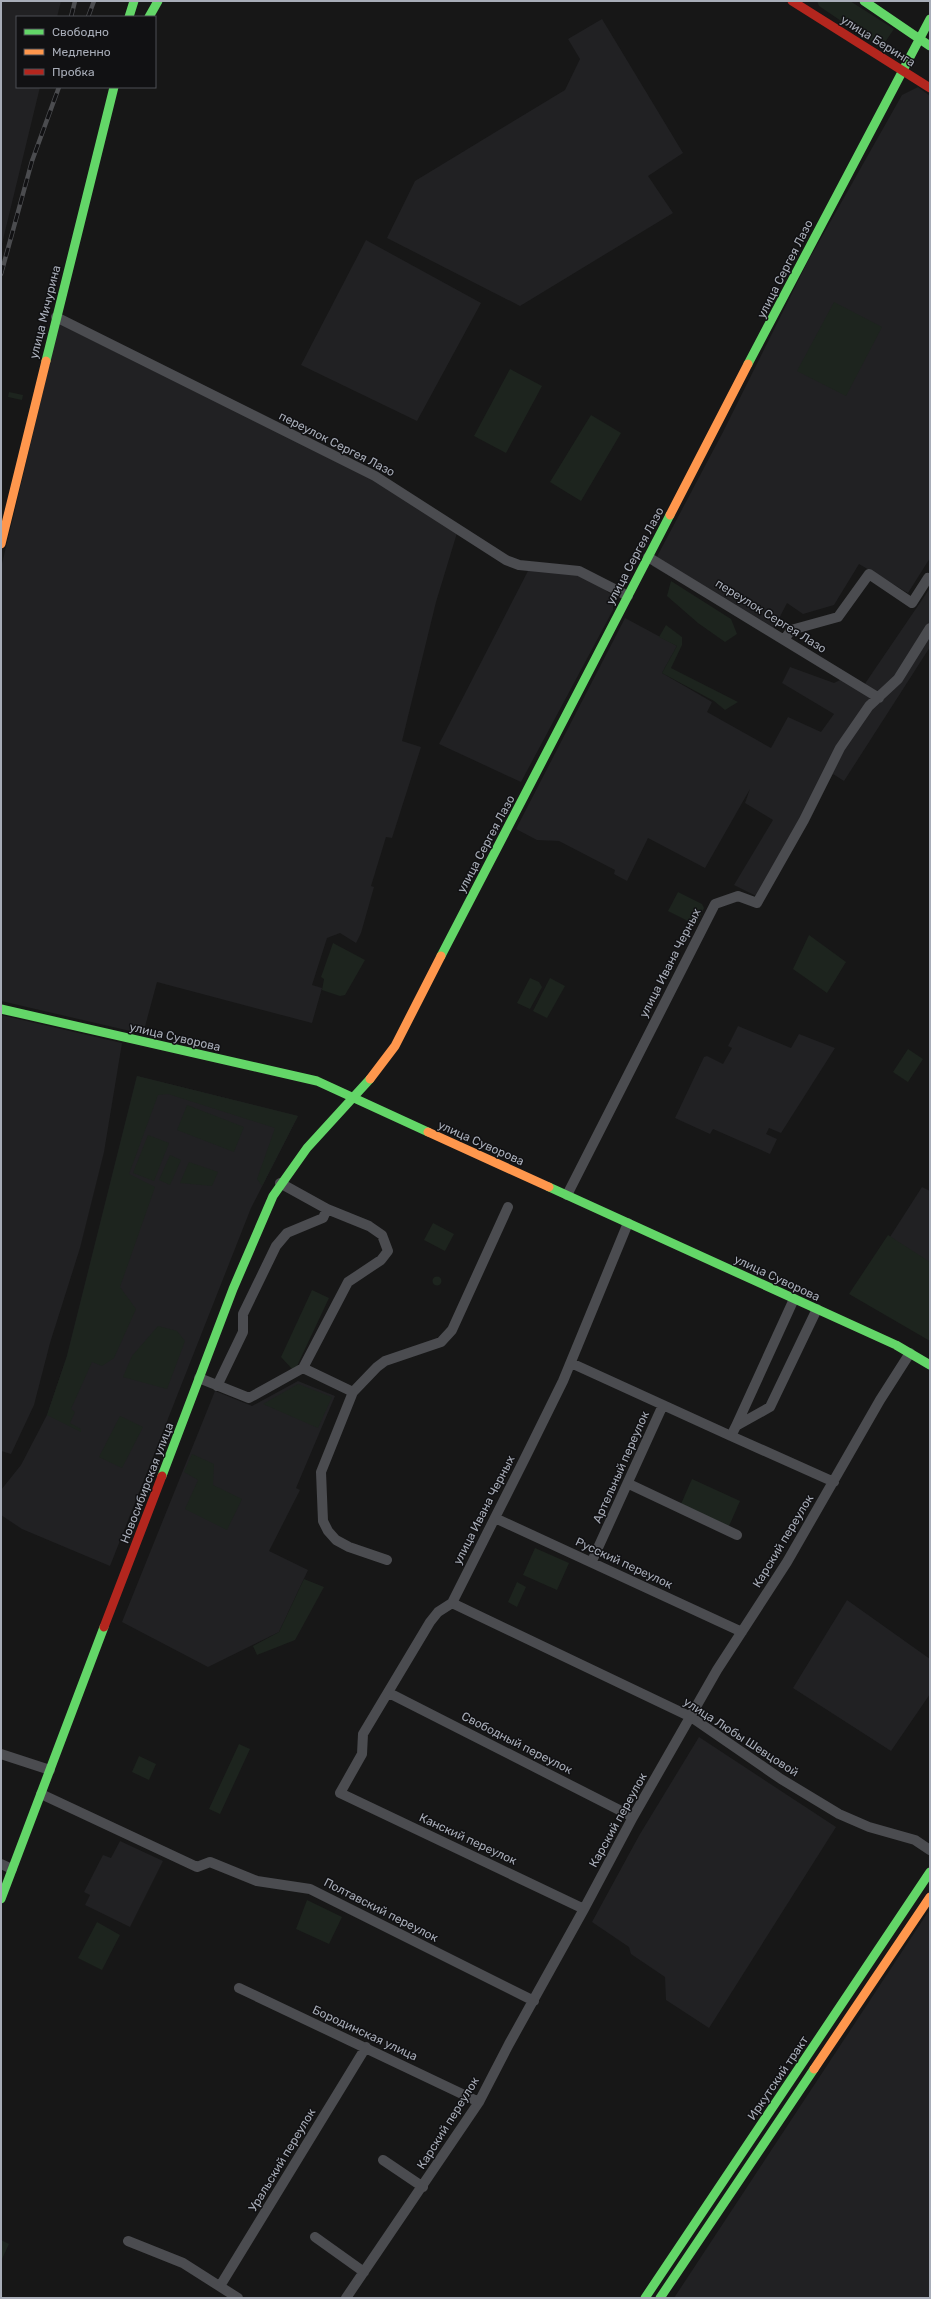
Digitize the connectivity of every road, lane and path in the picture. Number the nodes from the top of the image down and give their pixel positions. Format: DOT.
graph roads {
  1 [pos="134,1"];
  2 [pos="158,1"];
  3 [pos="864,1"];
  4 [pos="798,3"];
  5 [pos="129,16"];
  6 [pos="150,16"];
  7 [pos="930,19"];
  8 [pos="919,38"];
  9 [pos="930,46"];
  10 [pos="902,71"];
  11 [pos="114,88"];
  12 [pos="930,88"];
  13 [pos="56,317"];
  14 [pos="1,544"];
  15 [pos="648,557"];
  16 [pos="930,579"];
  17 [pos="628,596"];
  18 [pos="930,628"];
  19 [pos="784,640"];
  20 [pos="879,698"];
  21 [pos="1,1009"];
  22 [pos="354,1098"];
  23 [pos="280,1183"];
  24 [pos="567,1195"];
  25 [pos="508,1207"];
  26 [pos="327,1210"];
  27 [pos="628,1223"];
  28 [pos="794,1299"];
  29 [pos="816,1309"];
  30 [pos="910,1353"];
  31 [pos="571,1363"];
  32 [pos="930,1365"];
  33 [pos="303,1368"];
  34 [pos="199,1378"];
  35 [pos="217,1386"];
  36 [pos="353,1392"];
  37 [pos="663,1405"];
  38 [pos="736,1426"];
  39 [pos="731,1436"];
  40 [pos="834,1482"];
  41 [pos="629,1484"];
  42 [pos="495,1518"];
  43 [pos="737,1536"];
  44 [pos="387,1560"];
  45 [pos="592,1561"];
  46 [pos="452,1603"];
  47 [pos="742,1632"];
  48 [pos="389,1693"];
  49 [pos="691,1717"];
  50 [pos="1,1754"];
  51 [pos="50,1770"];
  52 [pos="340,1793"];
  53 [pos="41,1794"];
  54 [pos="632,1817"];
  55 [pos="930,1850"];
  56 [pos="1,1864"];
  57 [pos="12,1869"];
  58 [pos="930,1872"];
  59 [pos="930,1897"];
  60 [pos="1,1899"];
  61 [pos="584,1909"];
  62 [pos="239,1988"];
  63 [pos="534,2001"];
  64 [pos="366,2047"];
  65 [pos="479,2102"];
  66 [pos="383,2160"];
  67 [pos="423,2187"];
  68 [pos="315,2237"];
  69 [pos="128,2241"];
  70 [pos="364,2272"];
  71 [pos="220,2286"];
  72 [pos="238,2298"];
  73 [pos="346,2298"];
  74 [pos="645,2298"];
  75 [pos="660,2298"];
  1 -- 5 [label="street"];
  2 -- 6 [label="street"];
  3 -- 8 [label="street, улица Беринга"];
  4 -- 10 [label="street, улица Беринга"];
  7 -- 8 [label="street, улица Сергея Лазо"];
  8 -- 9 [label="street, улица Беринга"];
  8 -- 10 [label="street, улица Сергея Лазо"];
  10 -- 12 [label="street, улица Беринга"];
  10 -- 15 [label="street, улица Сергея Лазо"];
  11 -- 13 [label="street, улица Мичурина"];
  13 -- 14 [label="street, улица Мичурина"];
  13 -- 17 [label="street, переулок Сергея Лазо"];
  15 -- 17 [label="street, улица Сергея Лазо"];
  15 -- 19 [label="street, переулок Сергея Лазо"];
  16 -- 19 [label="street"];
  17 -- 22 [label="street, улица Сергея Лазо"];
  18 -- 20 [label="street, улица Ивана Черных"];
  19 -- 20 [label="street, переулок Сергея Лазо"];
  20 -- 24 [label="street, улица Ивана Черных"];
  21 -- 22 [label="street, улица Суворова"];
  22 -- 23 [label="street, Новосибирская улица"];
  22 -- 24 [label="street, улица Суворова"];
  23 -- 26 [label="street"];
  23 -- 34 [label="street, Новосибирская улица"];
  24 -- 27 [label="street, улица Суворова"];
  25 -- 36 [label="street"];
  26 -- 33 [label="street"];
  26 -- 35 [label="street"];
  27 -- 28 [label="street, улица Суворова"];
  27 -- 31 [label="street, улица Ивана Черных"];
  28 -- 29 [label="street, улица Суворова"];
  28 -- 38 [label="street"];
  29 -- 30 [label="street, улица Суворова"];
  29 -- 38 [label="street"];
  30 -- 32 [label="street, улица Суворова"];
  30 -- 40 [label="street, Карский переулок"];
  31 -- 37 [label="street"];
  31 -- 42 [label="street, улица Ивана Черных"];
  33 -- 35 [label="street"];
  33 -- 36 [label="street"];
  34 -- 35 [label="street"];
  34 -- 51 [label="street, Новосибирская улица"];
  36 -- 44 [label="street"];
  37 -- 39 [label="street"];
  37 -- 41 [label="street, Артельный переулок"];
  38 -- 39 [label="street"];
  39 -- 40 [label="street"];
  40 -- 47 [label="street, Карский переулок"];
  41 -- 43 [label="street"];
  41 -- 45 [label="street, Артельный переулок"];
  42 -- 45 [label="street, Русский переулок"];
  42 -- 46 [label="street, улица Ивана Черных"];
  45 -- 47 [label="street, Русский переулок"];
  46 -- 48 [label="street, улица Ивана Черных"];
  46 -- 49 [label="street, улица Любы Шевцовой"];
  47 -- 49 [label="street, Карский переулок"];
  48 -- 52 [label="street, улица Ивана Черных"];
  48 -- 54 [label="street, Свободный переулок"];
  49 -- 54 [label="street, Карский переулок"];
  49 -- 55 [label="street, улица Любы Шевцовой"];
  50 -- 51 [label="street"];
  51 -- 53 [label="street, Новосибирская улица"];
  52 -- 61 [label="street, Канский переулок"];
  53 -- 57 [label="street, Новосибирская улица"];
  53 -- 63 [label="street, Полтавский переулок"];
  54 -- 61 [label="street, Карский переулок"];
  56 -- 57 [label="street"];
  57 -- 60 [label="street, Новосибирская улица"];
  58 -- 74 [label="street, Иркутский тракт"];
  59 -- 75 [label="street"];
  61 -- 63 [label="street, Карский переулок"];
  62 -- 64 [label="street, Бородинская улица"];
  63 -- 65 [label="street, Карский переулок"];
  64 -- 65 [label="street, Бородинская улица"];
  64 -- 71 [label="street, Уральский переулок"];
  65 -- 67 [label="street, Карский переулок"];
  66 -- 67 [label="street"];
  67 -- 70 [label="street, Карский переулок"];
  68 -- 70 [label="street"];
  69 -- 71 [label="street"];
  70 -- 73 [label="street, Карский переулок"];
  71 -- 72 [label="street"];
}
